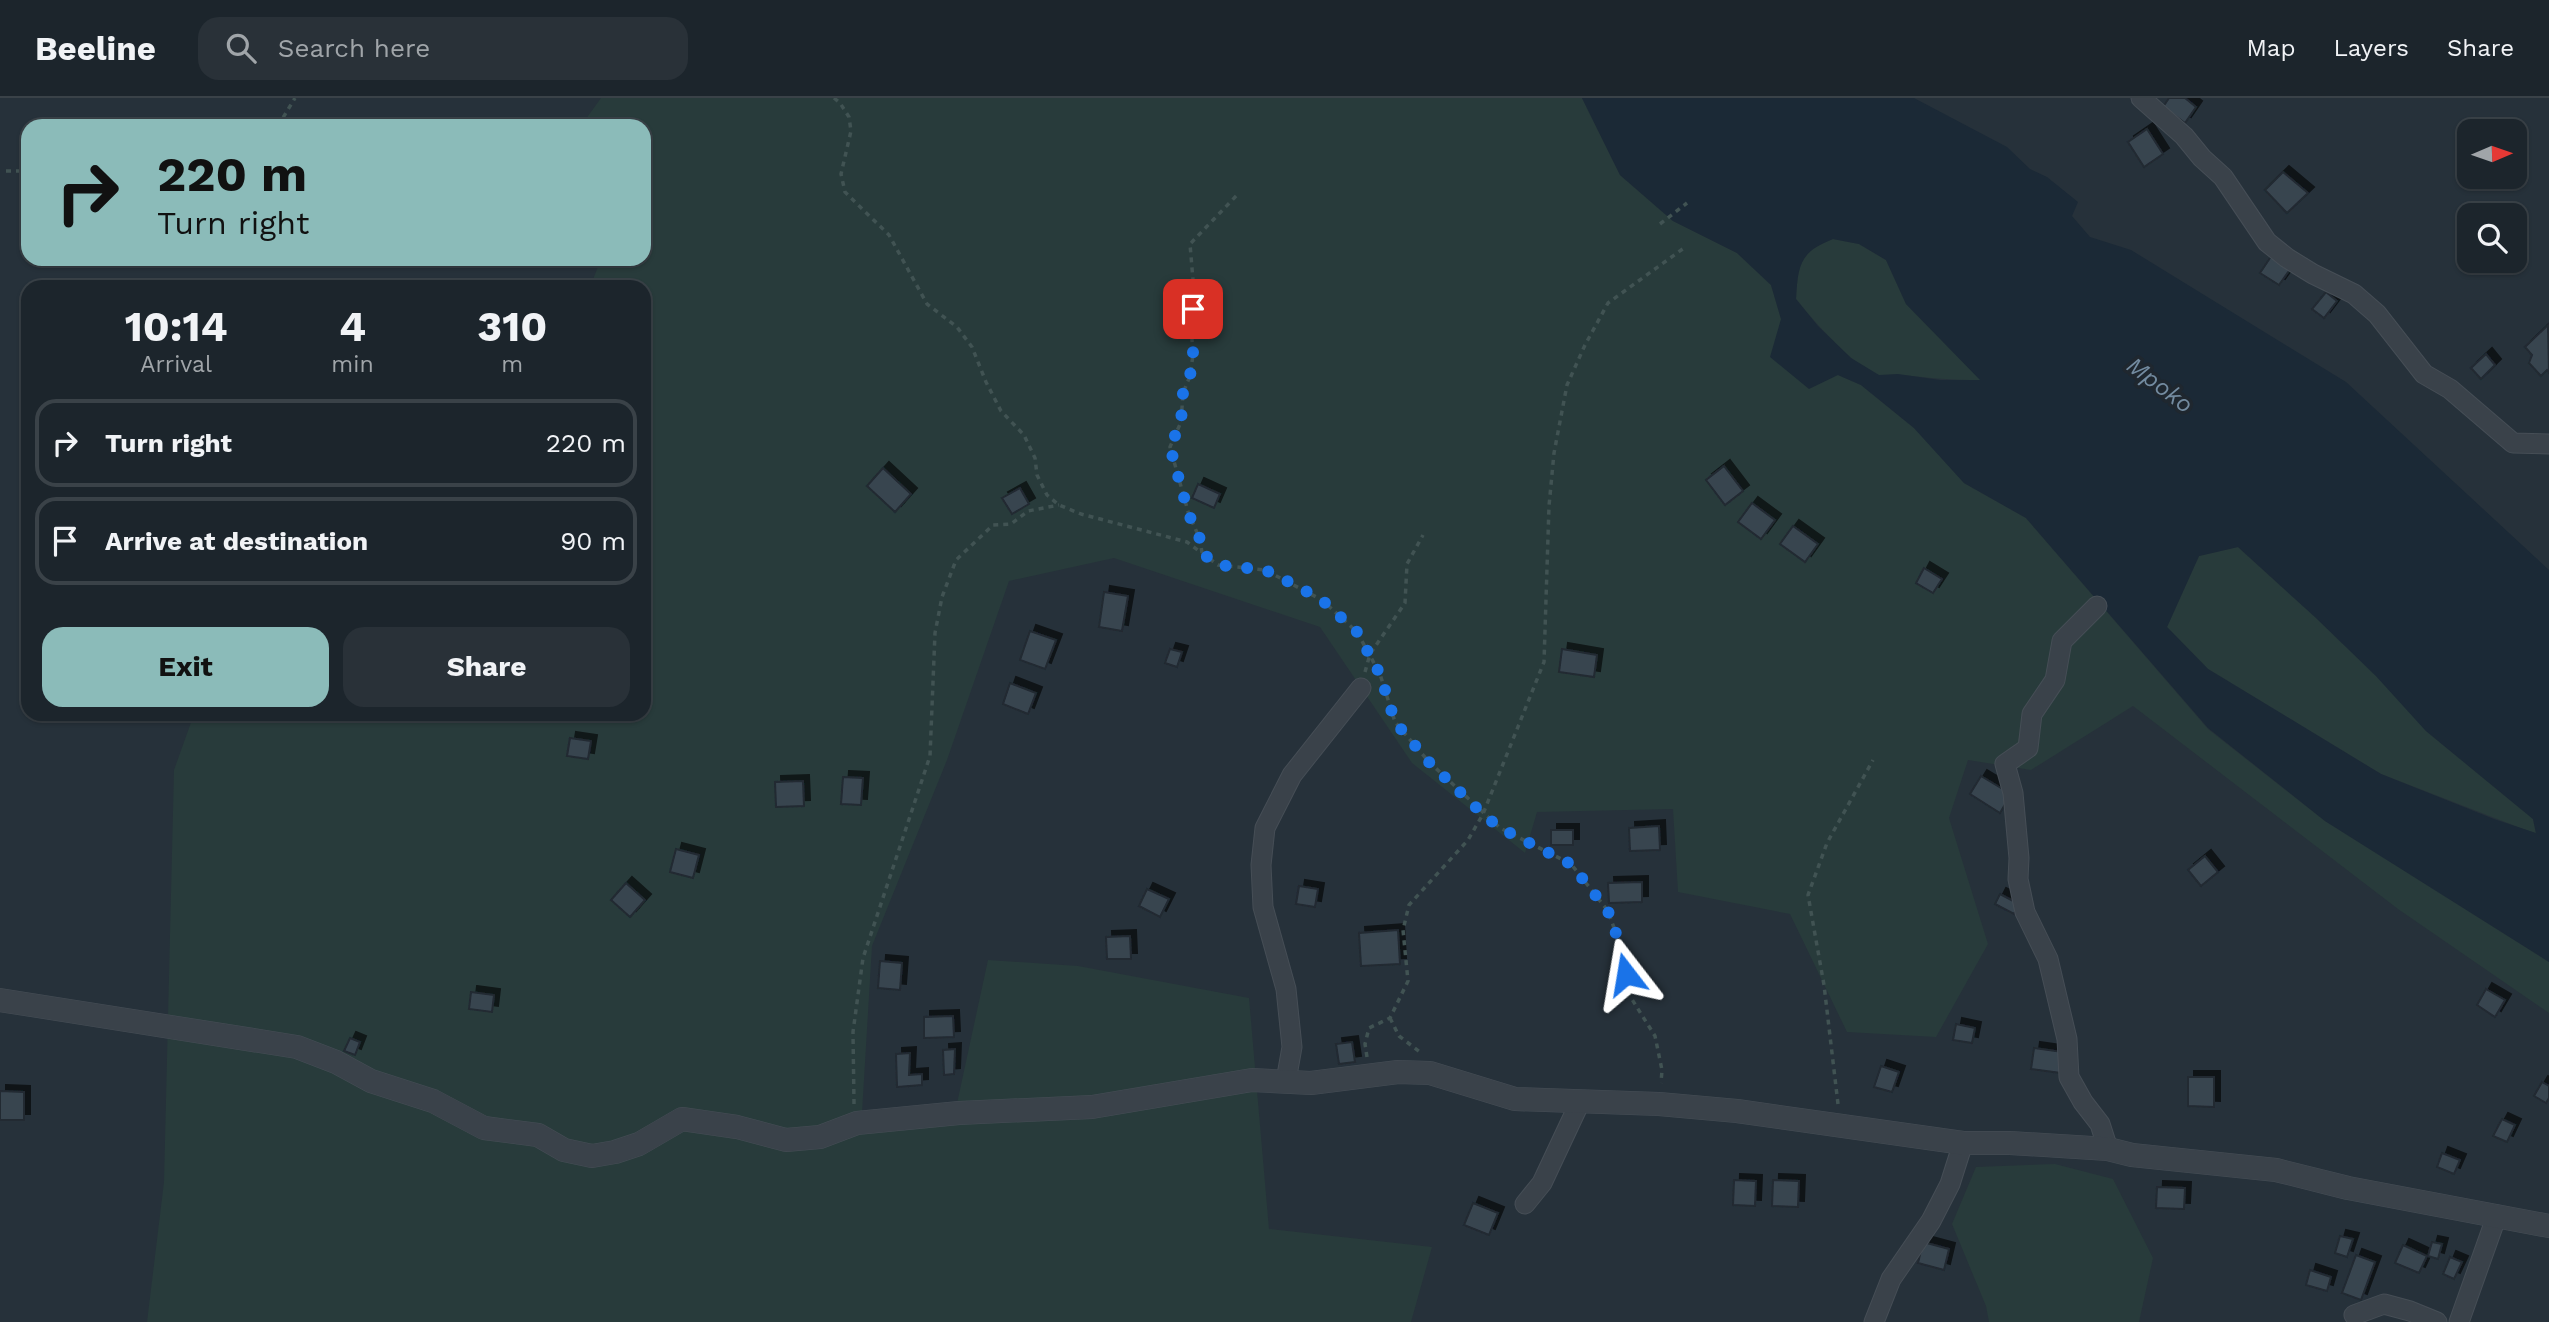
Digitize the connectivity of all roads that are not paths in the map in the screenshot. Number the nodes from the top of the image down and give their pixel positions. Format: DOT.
graph roads {
  1 [pos="2141,98"];
  2 [pos="2549,444"];
  3 [pos="2097,606"];
  4 [pos="1361,688"];
  5 [pos="0,1000"];
  6 [pos="1286,1080"];
  7 [pos="1580,1102"];
  8 [pos="1963,1143"];
  9 [pos="2108,1149"];
  10 [pos="1525,1204"];
  11 [pos="2497,1216"];
  12 [pos="2549,1226"];
  13 [pos="2354,1315"];
  14 [pos="1874,1322"];
  15 [pos="2437,1322"];
  16 [pos="2459,1322"];
  1 -- 2 [label="street"];
  3 -- 9 [label="street"];
  4 -- 6 [label="street"];
  5 -- 6 [label="street"];
  6 -- 7 [label="street"];
  7 -- 8 [label="street"];
  7 -- 10 [label="street"];
  8 -- 9 [label="street"];
  8 -- 14 [label="street"];
  9 -- 11 [label="street"];
  11 -- 12 [label="street"];
  11 -- 16 [label="street"];
  13 -- 15 [label="street"];
}
